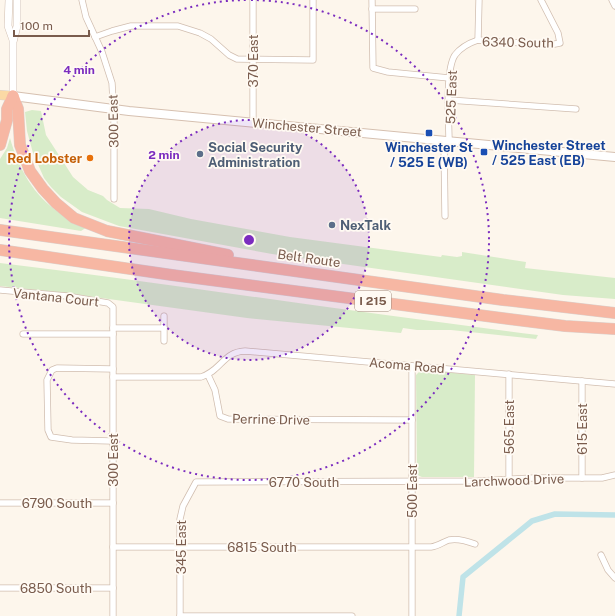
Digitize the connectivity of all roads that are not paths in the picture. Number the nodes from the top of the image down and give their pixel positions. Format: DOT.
graph roads {
  1 [pos="8,0"];
  2 [pos="17,0"];
  3 [pos="82,0"];
  4 [pos="253,0"];
  5 [pos="313,0"];
  6 [pos="372,0"];
  7 [pos="479,0"];
  8 [pos="541,0"];
  9 [pos="612,0"];
  10 [pos="615,6"];
  11 [pos="372,9"];
  12 [pos="415,9"];
  13 [pos="95,37"];
  14 [pos="478,40"];
  15 [pos="13,42"];
  16 [pos="456,54"];
  17 [pos="253,60"];
  18 [pos="450,78"];
  19 [pos="0,95"];
  20 [pos="13,96"];
  21 [pos="449,100"];
  22 [pos="114,109"];
  23 [pos="576,109"];
  24 [pos="0,113"];
  25 [pos="253,122"];
  26 [pos="4,131"];
  27 [pos="447,141"];
  28 [pos="0,145"];
  29 [pos="615,157"];
  30 [pos="114,199"];
  31 [pos="445,216"];
  32 [pos="0,230"];
  33 [pos="0,251"];
  34 [pos="329,275"];
  35 [pos="0,290"];
  36 [pos="112,305"];
  37 [pos="615,313"];
  38 [pos="164,316"];
  39 [pos="164,328"];
  40 [pos="615,329"];
  41 [pos="113,331"];
  42 [pos="23,334"];
  43 [pos="164,341"];
  44 [pos="412,366"];
  45 [pos="113,369"];
  46 [pos="509,374"];
  47 [pos="208,375"];
  48 [pos="113,377"];
  49 [pos="582,381"];
  50 [pos="615,384"];
  51 [pos="412,420"];
  52 [pos="112,441"];
  53 [pos="615,475"];
  54 [pos="582,478"];
  55 [pos="509,480"];
  56 [pos="196,482"];
  57 [pos="412,482"];
  58 [pos="0,503"];
  59 [pos="113,503"];
  60 [pos="475,544"];
  61 [pos="113,547"];
  62 [pos="180,547"];
  63 [pos="412,547"];
  64 [pos="601,555"];
  65 [pos="615,578"];
  66 [pos="0,588"];
  67 [pos="113,588"];
  68 [pos="113,616"];
  69 [pos="180,616"];
  70 [pos="352,616"];
  71 [pos="412,616"];
  1 -- 15 [label="street"];
  2 -- 15 [label="street"];
  3 -- 13 [label="street, 300 East"];
  4 -- 17 [label="street, 370 East"];
  5 -- 17 [label="street"];
  6 -- 11 [label="street"];
  7 -- 14 [label="street"];
  8 -- 14 [label="street, 6340 South"];
  9 -- 10 [label="street"];
  11 -- 12 [label="street"];
  11 -- 18 [label="street"];
  13 -- 17 [label="street"];
  13 -- 22 [label="street, 300 East"];
  14 -- 16 [label="street, 6340 South"];
  15 -- 20 [label="street"];
  16 -- 18 [label="street, 525 East"];
  17 -- 25 [label="street, 370 East"];
  18 -- 21 [label="street, 525 East"];
  19 -- 20 [label="main road, Winchester Street"];
  20 -- 22 [label="main road, Winchester Street"];
  20 -- 26 [label="highway"];
  20 -- 34 [label="highway"];
  21 -- 23 [label="street"];
  21 -- 27 [label="street, 525 East"];
  22 -- 25 [label="main road, Winchester Street"];
  22 -- 30 [label="street, 300 East"];
  24 -- 26 [label="highway"];
  25 -- 27 [label="main road, Winchester Street"];
  26 -- 28 [label="highway"];
  27 -- 29 [label="main road, Winchester Street"];
  27 -- 31 [label="street, 525 East"];
  32 -- 34 [label="highway, Belt Route / I 215"];
  33 -- 40 [label="highway, I 215"];
  34 -- 37 [label="highway, Belt Route / I 215"];
  35 -- 36 [label="street, Vantana Court"];
  36 -- 41 [label="street, 300 East"];
  38 -- 39 [label="street"];
  39 -- 41 [label="street"];
  39 -- 43 [label="street"];
  41 -- 42 [label="street"];
  41 -- 45 [label="street, 300 East"];
  44 -- 46 [label="street, Acoma Road"];
  44 -- 47 [label="street, Acoma Road"];
  44 -- 51 [label="street, 500 East"];
  45 -- 48 [label="street, 300 East"];
  45 -- 52 [label="street"];
  46 -- 49 [label="street, Acoma Road"];
  46 -- 55 [label="street, 565 East"];
  47 -- 48 [label="street"];
  47 -- 51 [label="street, Perrine Drive"];
  48 -- 52 [label="street, 300 East"];
  49 -- 50 [label="street, Acoma Road"];
  49 -- 54 [label="street, 615 East"];
  51 -- 57 [label="street, 500 East"];
  52 -- 59 [label="street, 300 East"];
  53 -- 54 [label="street, Larchwood Drive"];
  54 -- 55 [label="street, Larchwood Drive"];
  55 -- 57 [label="street, Larchwood Drive"];
  56 -- 57 [label="street, 6770 South"];
  56 -- 62 [label="street, 345 East"];
  57 -- 63 [label="street, 500 East"];
  58 -- 59 [label="street, 6790 South"];
  59 -- 61 [label="street, 300 East"];
  60 -- 63 [label="street, 6815 South"];
  61 -- 62 [label="street, 6815 South"];
  61 -- 67 [label="street, 300 East"];
  62 -- 63 [label="street, 6815 South"];
  62 -- 69 [label="street, 345 East"];
  63 -- 71 [label="street, 500 East"];
  64 -- 65 [label="street"];
  66 -- 67 [label="street, 6850 South"];
  67 -- 68 [label="street, 300 East"];
  69 -- 70 [label="street"];
}
